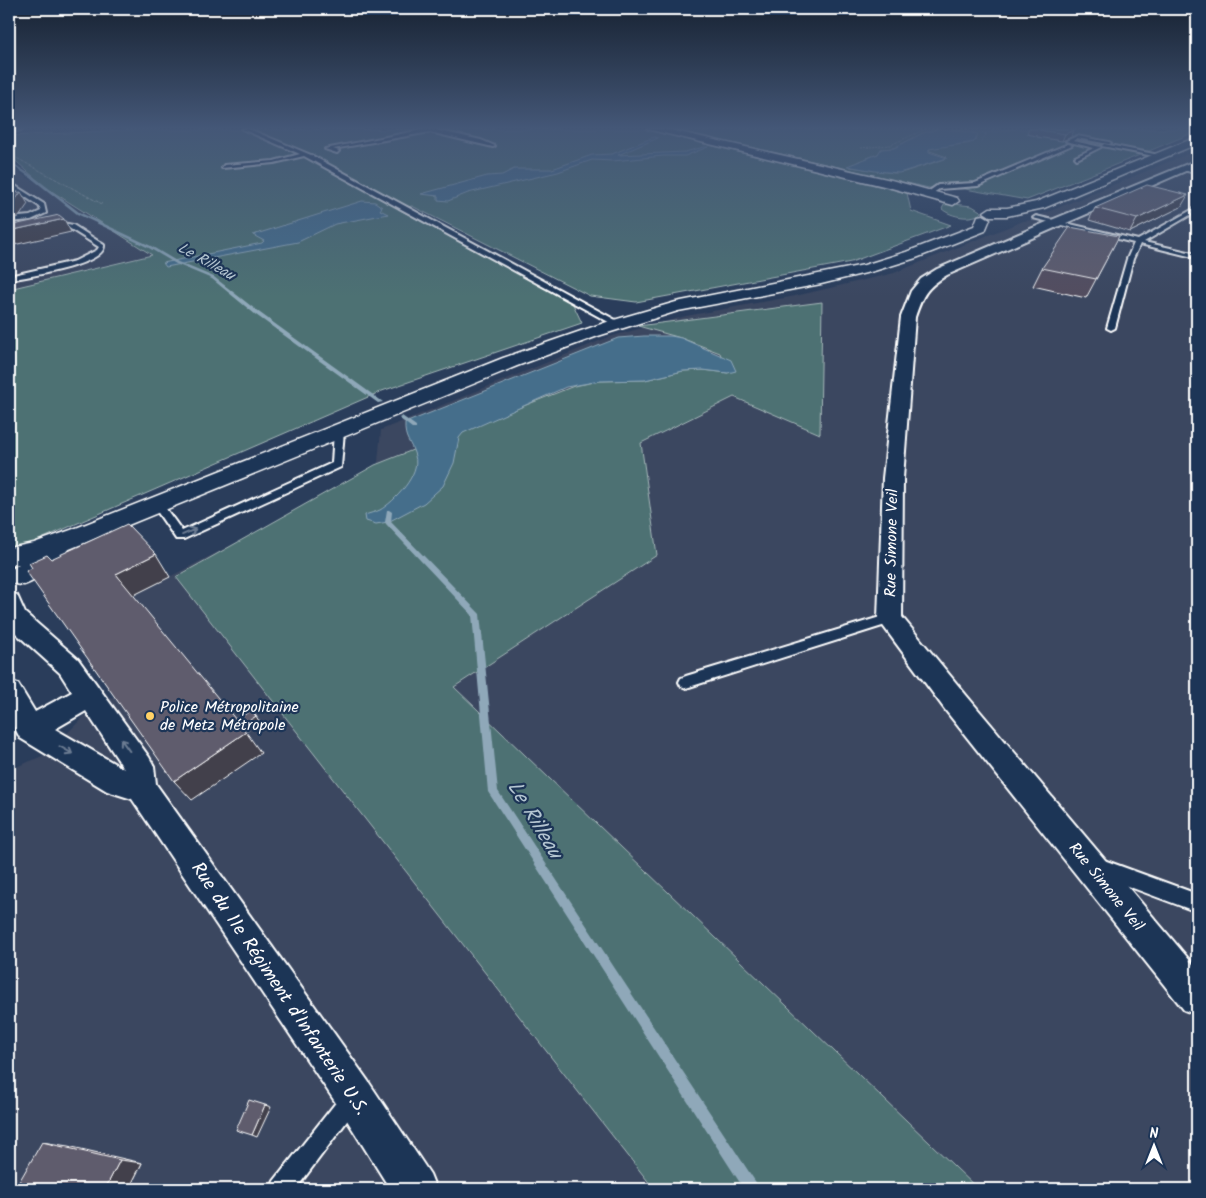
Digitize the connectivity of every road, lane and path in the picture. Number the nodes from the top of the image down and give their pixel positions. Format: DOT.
graph roads {
  1 [pos="10,185"];
  2 [pos="66,185"];
  3 [pos="363,185"];
  4 [pos="873,185"];
  5 [pos="976,185"];
  6 [pos="1089,185"];
  7 [pos="1140,185"];
  8 [pos="929,199"];
  9 [pos="967,202"];
  10 [pos="102,204"];
  11 [pos="1197,209"];
  12 [pos="9,220"];
  13 [pos="1044,220"];
  14 [pos="35,225"];
  15 [pos="46,227"];
  16 [pos="9,228"];
  17 [pos="1138,243"];
  18 [pos="1197,256"];
  19 [pos="9,278"];
  20 [pos="619,324"];
  21 [pos="1111,328"];
  22 [pos="340,431"];
  23 [pos="157,504"];
  24 [pos="12,571"];
  25 [pos="9,601"];
  26 [pos="890,619"];
  27 [pos="686,682"];
  28 [pos="89,696"];
  29 [pos="11,701"];
  30 [pos="30,729"];
  31 [pos="142,789"];
  32 [pos="1087,863"];
  33 [pos="1197,903"];
  34 [pos="1197,997"];
  35 [pos="354,1095"];
  36 [pos="282,1189"];
  37 [pos="415,1189"];
  1 -- 12 [label="lane"];
  2 -- 10 [label="path"];
  3 -- 20 [label="lane"];
  4 -- 8 [label="main road"];
  5 -- 8 [label="lane"];
  6 -- 20 [label="main road"];
  7 -- 13 [label="street, Rue Simone Veil"];
  8 -- 9 [label="main road"];
  11 -- 17 [label="lane"];
  13 -- 17 [label="lane"];
  13 -- 26 [label="street, Rue Simone Veil"];
  14 -- 16 [label="lane"];
  15 -- 19 [label="lane"];
  17 -- 18 [label="lane"];
  17 -- 21 [label="lane"];
  20 -- 22 [label="main road"];
  22 -- 23 [label="main road"];
  23 -- 22 [label="lane, one-way"];
  23 -- 24 [label="main road"];
  25 -- 28 [label="street, Rue du 11e Régiment d'Infanterie U.S."];
  26 -- 27 [label="lane"];
  26 -- 32 [label="street, Rue Simone Veil"];
  28 -- 30 [label="street"];
  31 -- 28 [label="street, Rue du 11e Régiment d'Infanterie U.S., one-way"];
  29 -- 30 [label="street"];
  30 -- 31 [label="street, one-way"];
  31 -- 35 [label="street, Rue du 11e Régiment d'Infanterie U.S."];
  32 -- 33 [label="lane"];
  32 -- 34 [label="street, Rue Simone Veil"];
  35 -- 36 [label="lane"];
  35 -- 37 [label="street, Rue du 11e Régiment d'Infanterie U.S."];
}
